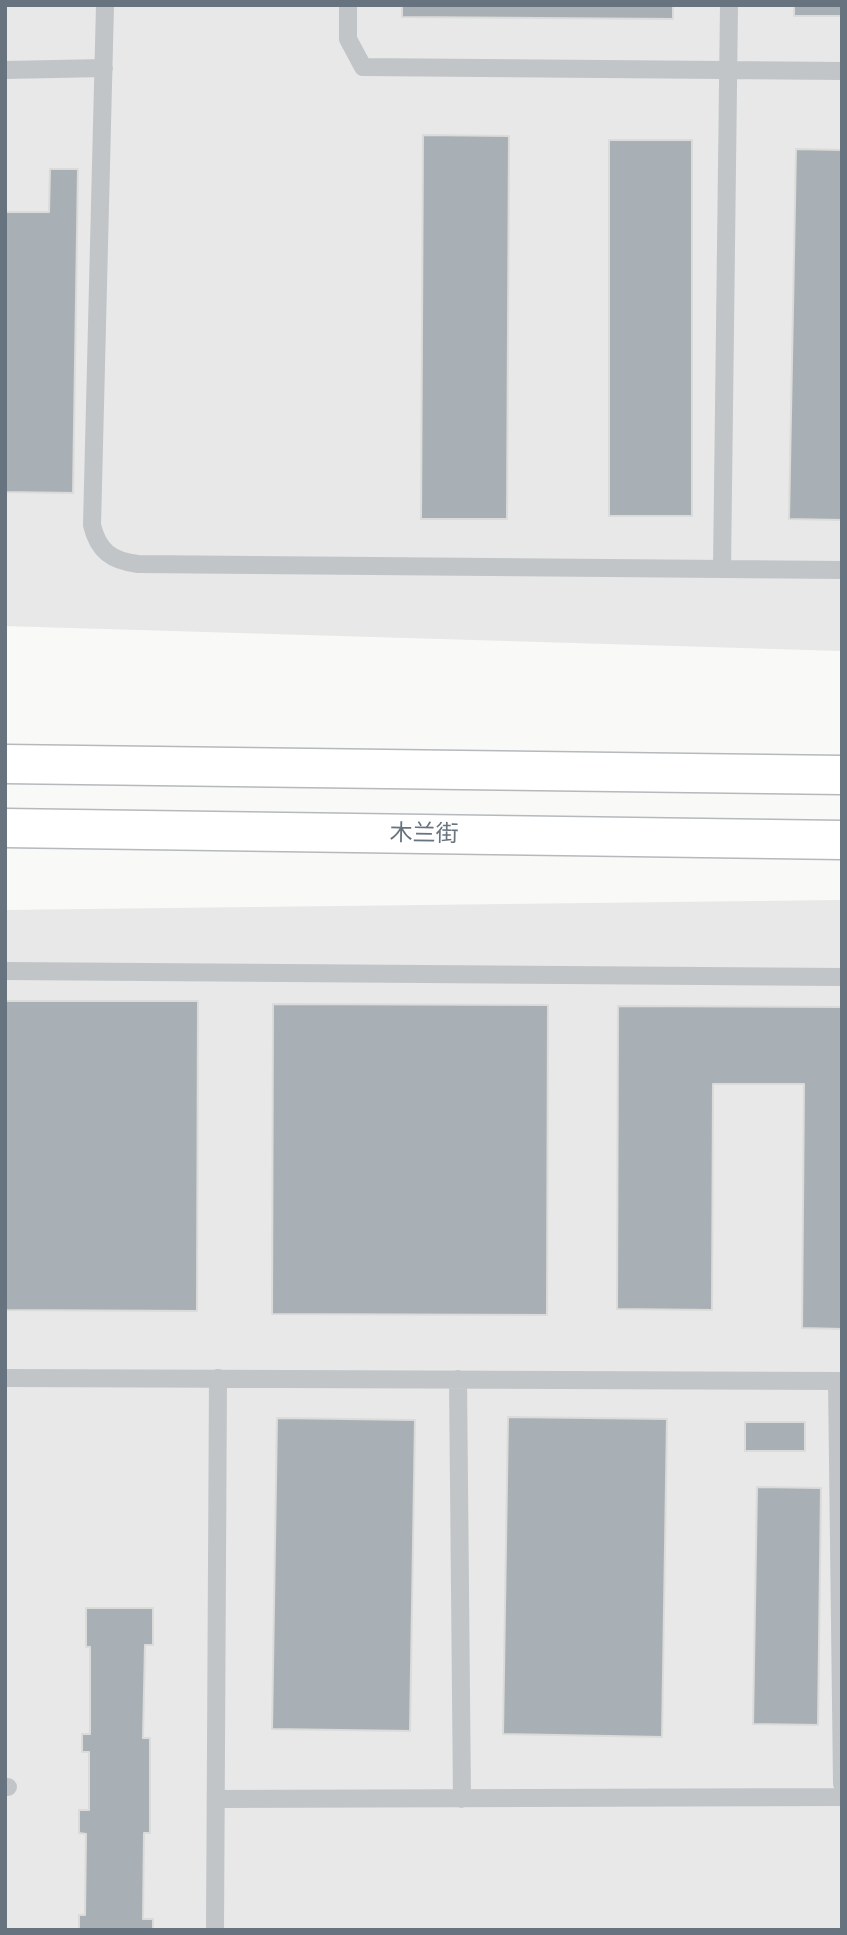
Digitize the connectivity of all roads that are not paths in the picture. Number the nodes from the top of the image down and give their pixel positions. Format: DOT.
graph roads {
  1 [pos="105,5"];
  2 [pos="348,5"];
  3 [pos="729,5"];
  4 [pos="104,68"];
  5 [pos="5,70"];
  6 [pos="728,70"];
  7 [pos="842,71"];
  8 [pos="722,569"];
  9 [pos="842,570"];
  10 [pos="5,764"];
  11 [pos="842,775"];
  12 [pos="5,828"];
  13 [pos="842,840"];
  14 [pos="5,971"];
  15 [pos="842,977"];
  16 [pos="5,1378"];
  17 [pos="218,1378"];
  18 [pos="457,1379"];
  19 [pos="839,1381"];
  20 [pos="842,1784"];
  21 [pos="842,1797"];
  22 [pos="216,1799"];
  23 [pos="462,1799"];
  24 [pos="215,1930"];
  1 -- 4 [label="lane"];
  2 -- 6 [label="lane"];
  3 -- 6 [label="lane"];
  4 -- 5 [label="lane"];
  4 -- 8 [label="lane"];
  6 -- 7 [label="lane"];
  6 -- 8 [label="lane"];
  8 -- 9 [label="lane"];
  10 -- 11 [label="main road"];
  12 -- 13 [label="main road, 木兰街"];
  14 -- 15 [label="lane"];
  16 -- 17 [label="lane"];
  17 -- 18 [label="lane"];
  17 -- 22 [label="lane"];
  18 -- 19 [label="lane"];
  18 -- 23 [label="lane"];
  19 -- 20 [label="lane"];
  21 -- 23 [label="lane"];
  22 -- 23 [label="lane"];
  22 -- 24 [label="lane"];
}
